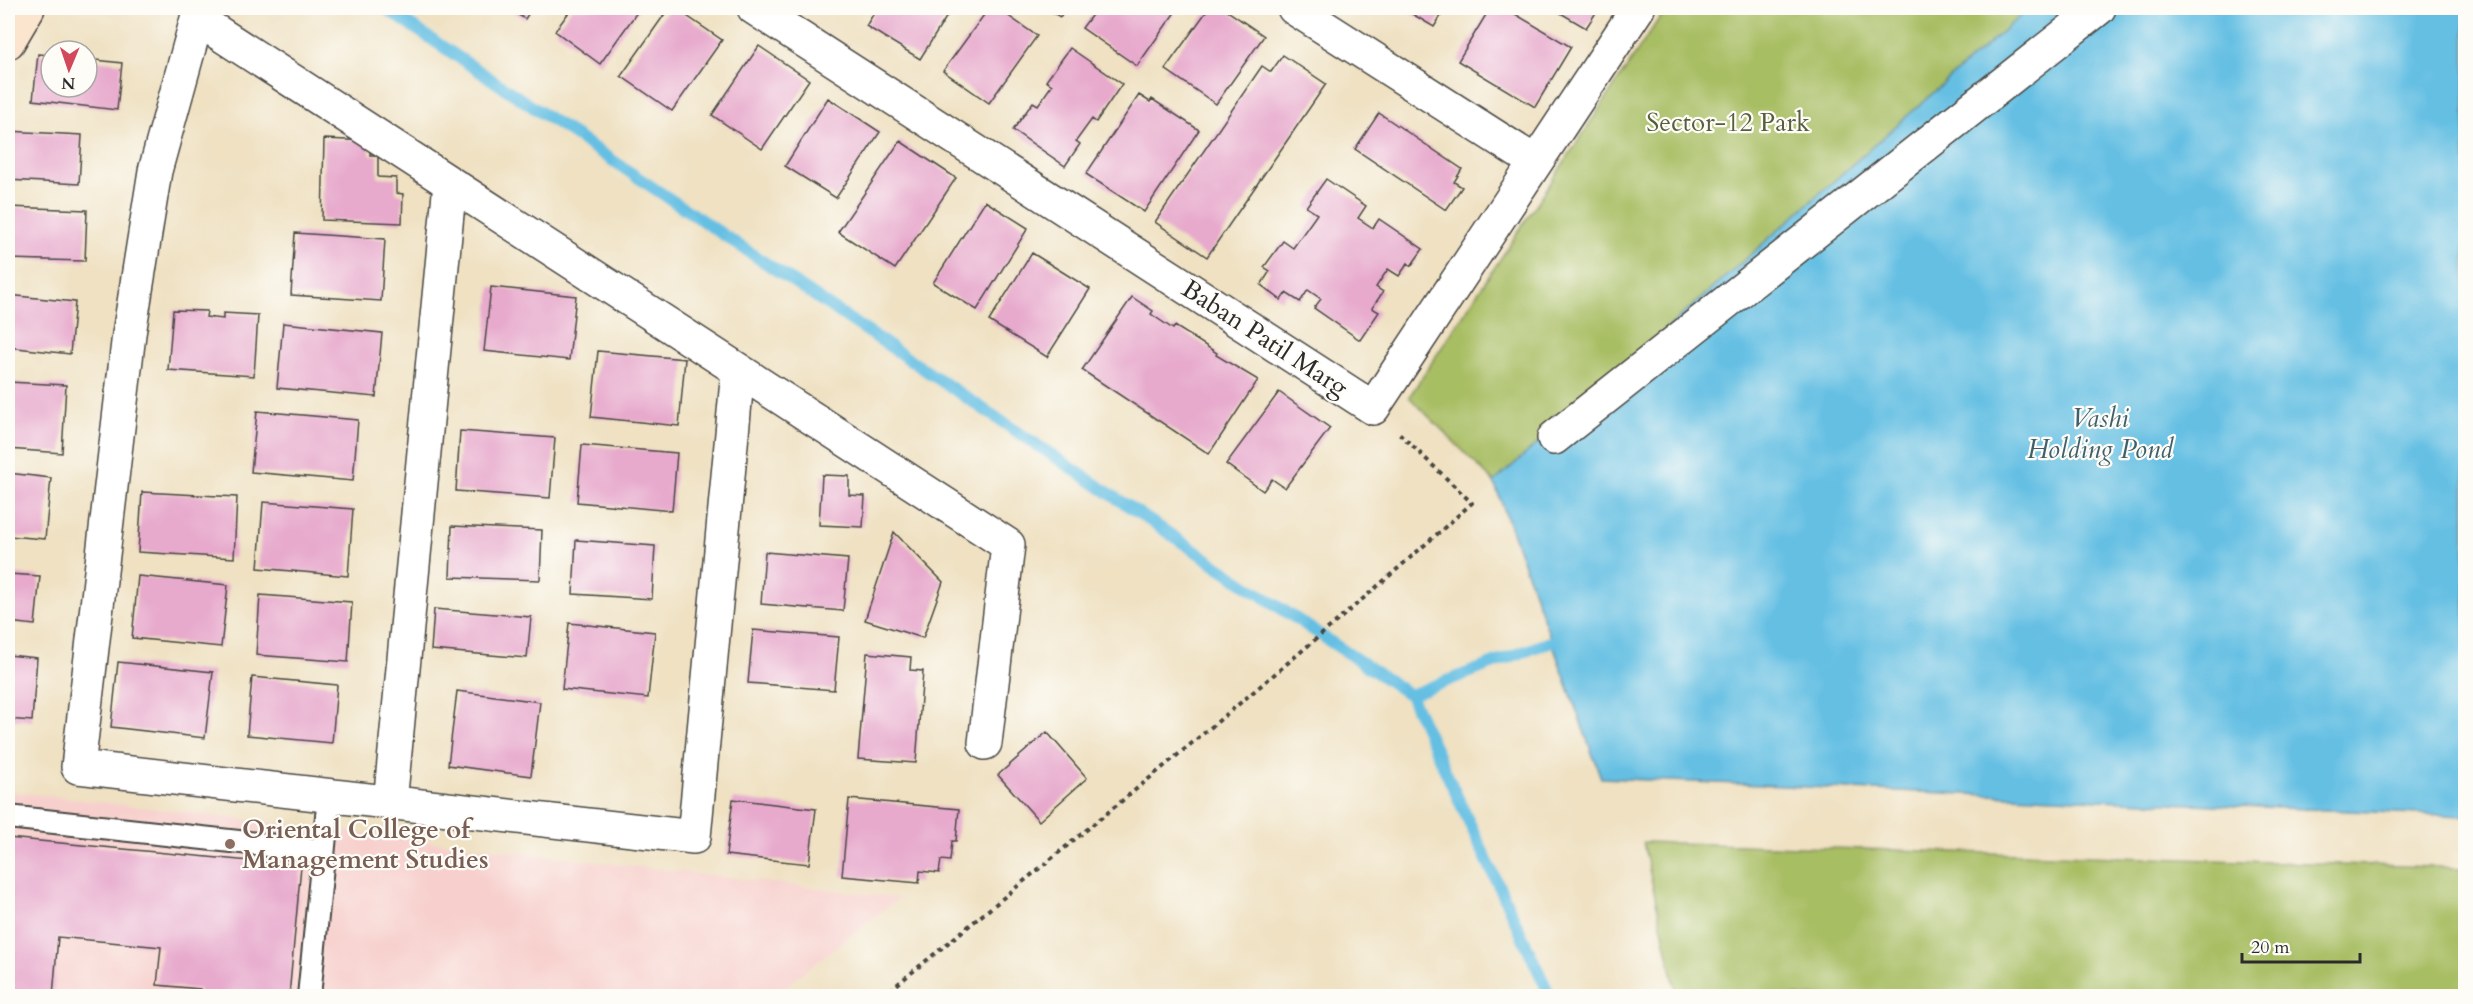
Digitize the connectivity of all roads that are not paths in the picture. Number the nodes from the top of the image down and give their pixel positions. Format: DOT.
graph roads {
  1 [pos="28,8"];
  2 [pos="754,8"];
  3 [pos="1294,8"];
  4 [pos="1638,8"];
  5 [pos="2099,8"];
  6 [pos="200,13"];
  7 [pos="8,42"];
  8 [pos="1535,162"];
  9 [pos="450,183"];
  10 [pos="738,370"];
  11 [pos="1554,438"];
  12 [pos="985,743"];
  13 [pos="329,796"];
  14 [pos="390,802"];
  15 [pos="8,818"];
  16 [pos="323,851"];
  17 [pos="309,996"];
  1 -- 7 [label="main road"];
  2 -- 8 [label="street, Baban Patil Marg"];
  3 -- 8 [label="street"];
  4 -- 8 [label="street, Baban Patil Marg"];
  5 -- 11 [label="street"];
  6 -- 9 [label="street"];
  6 -- 13 [label="street"];
  9 -- 10 [label="street"];
  9 -- 14 [label="street"];
  10 -- 12 [label="street"];
  10 -- 14 [label="street"];
  13 -- 14 [label="street"];
  13 -- 16 [label="lane"];
  15 -- 16 [label="lane"];
  16 -- 17 [label="lane"];
}
